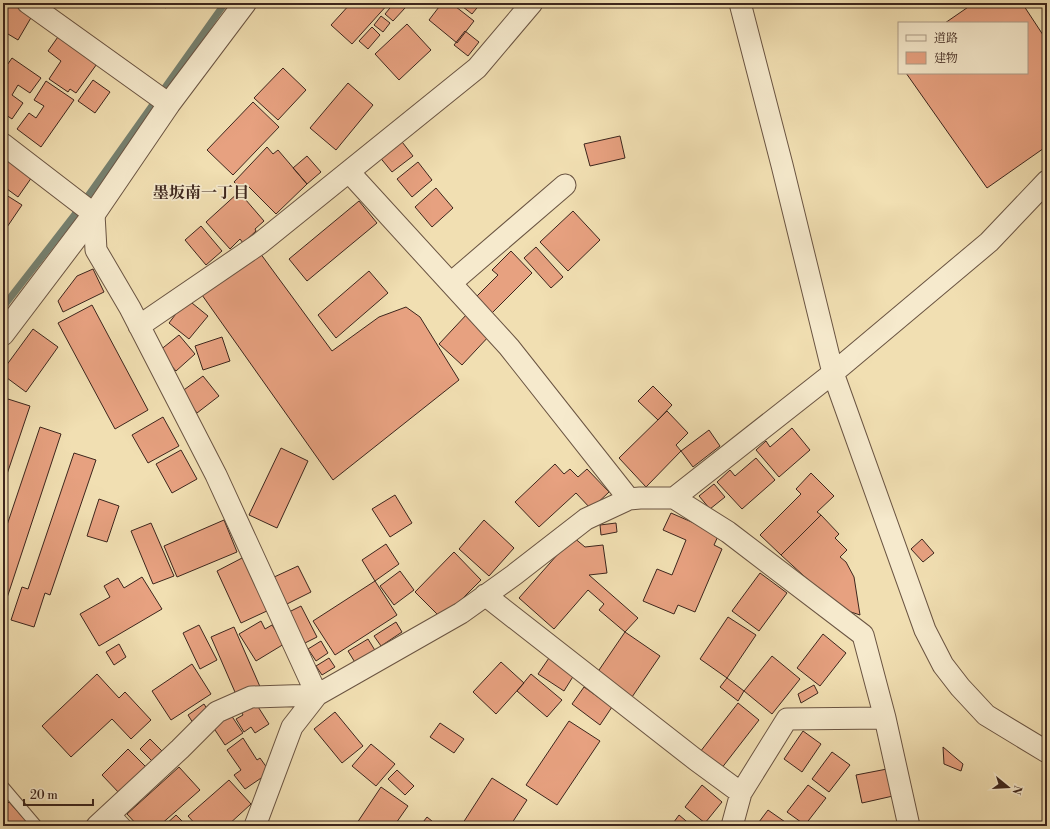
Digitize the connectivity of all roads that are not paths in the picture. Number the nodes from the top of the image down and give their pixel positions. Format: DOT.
graph roads {
  1 [pos="28,3"];
  2 [pos="245,3"];
  3 [pos="532,3"];
  4 [pos="740,3"];
  5 [pos="169,104"];
  6 [pos="3,144"];
  7 [pos="349,172"];
  8 [pos="1047,181"];
  9 [pos="565,185"];
  10 [pos="94,214"];
  11 [pos="451,283"];
  12 [pos="139,326"];
  13 [pos="3,334"];
  14 [pos="833,373"];
  15 [pos="674,498"];
  16 [pos="629,499"];
  17 [pos="485,595"];
  18 [pos="317,695"];
  19 [pos="885,718"];
  20 [pos="1047,752"];
  21 [pos="3,786"];
  22 [pos="741,793"];
  23 [pos="113,811"];
  24 [pos="37,826"];
  25 [pos="97,826"];
  26 [pos="128,826"];
  27 [pos="255,826"];
  28 [pos="732,826"];
  29 [pos="909,826"];
  1 -- 5 [label="street"];
  2 -- 5 [label="street"];
  3 -- 7 [label="street"];
  4 -- 14 [label="street"];
  5 -- 10 [label="street"];
  6 -- 10 [label="street"];
  7 -- 11 [label="street"];
  7 -- 12 [label="street"];
  8 -- 14 [label="street"];
  9 -- 11 [label="street"];
  10 -- 12 [label="street"];
  10 -- 13 [label="street"];
  11 -- 16 [label="street"];
  12 -- 18 [label="street"];
  14 -- 15 [label="street"];
  14 -- 20 [label="street"];
  15 -- 16 [label="street"];
  15 -- 19 [label="street"];
  16 -- 17 [label="street"];
  17 -- 18 [label="street"];
  17 -- 22 [label="street"];
  18 -- 23 [label="street"];
  18 -- 27 [label="street"];
  19 -- 22 [label="street"];
  19 -- 29 [label="street"];
  21 -- 24 [label="lane"];
  22 -- 28 [label="street"];
  23 -- 25 [label="street"];
  23 -- 26 [label="lane"];
}
